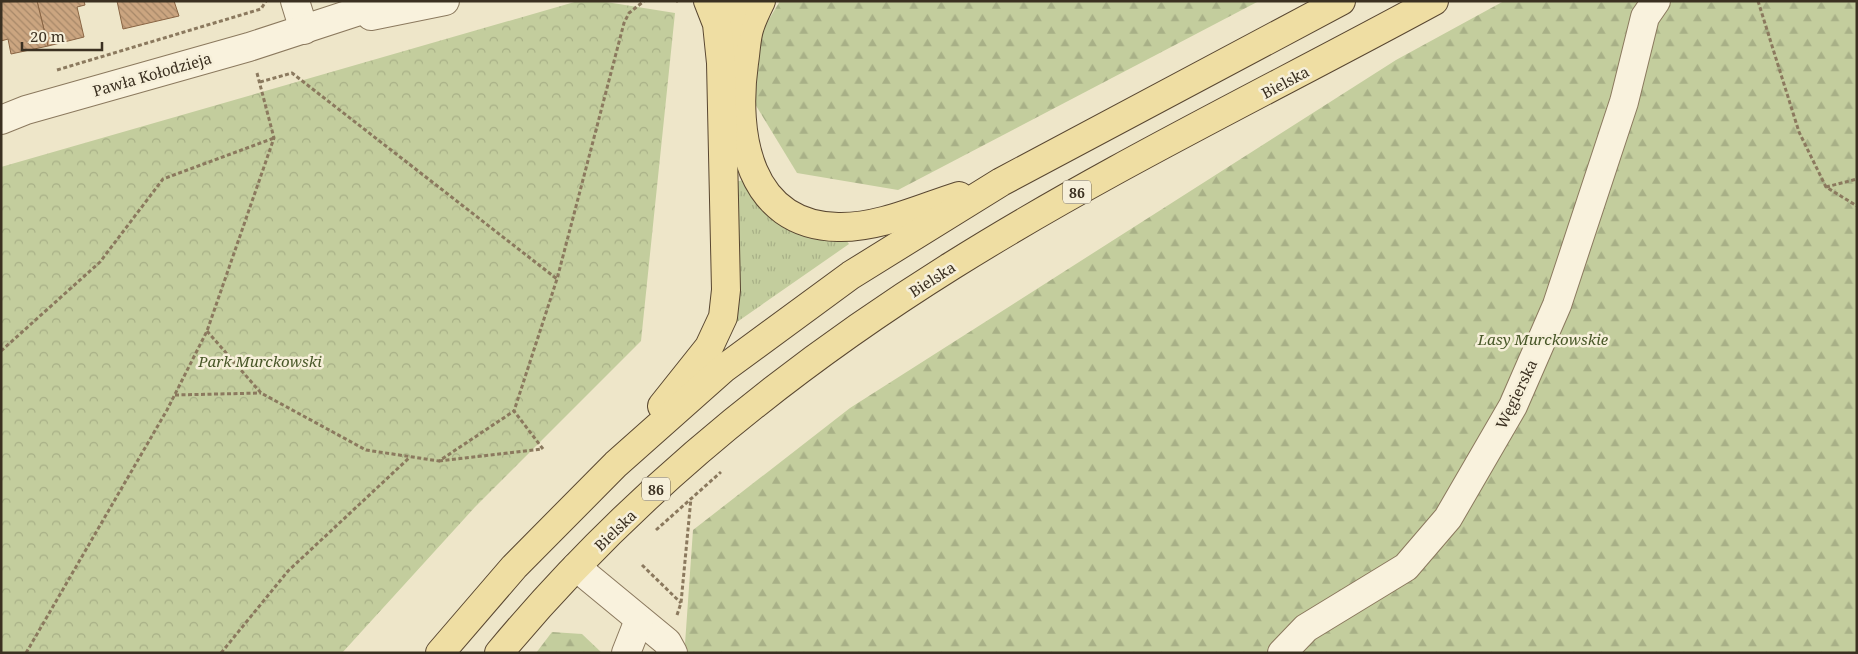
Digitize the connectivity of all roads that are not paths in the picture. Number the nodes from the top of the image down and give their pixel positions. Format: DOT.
graph roads {
  1 [pos="295,1"];
  2 [pos="390,1"];
  3 [pos="445,1"];
  4 [pos="708,1"];
  5 [pos="734,1"];
  6 [pos="761,1"];
  7 [pos="1341,1"];
  8 [pos="1434,1"];
  9 [pos="1656,1"];
  10 [pos="304,30"];
  11 [pos="721,63"];
  12 [pos="1,120"];
  13 [pos="1001,182"];
  14 [pos="616,464"];
  15 [pos="576,567"];
  16 [pos="639,620"];
  17 [pos="440,653"];
  18 [pos="499,653"];
  19 [pos="626,653"];
  20 [pos="673,653"];
  21 [pos="1282,653"];
  1 -- 10 [label="street"];
  2 -- 10 [label="street, Pawła Kołodzieja"];
  3 -- 10 [label="street, Pawła Kołodzieja"];
  4 -- 11 [label="main road"];
  5 -- 11 [label="main road"];
  6 -- 13 [label="main road"];
  7 -- 13 [label="main road"];
  8 -- 15 [label="main road, Bielska / 86"];
  9 -- 21 [label="street, Węgierska"];
  10 -- 12 [label="street, Pawła Kołodzieja"];
  11 -- 14 [label="main road"];
  13 -- 14 [label="main road"];
  14 -- 17 [label="main road"];
  15 -- 16 [label="street"];
  15 -- 18 [label="main road, Bielska / 86"];
  16 -- 19 [label="street"];
  16 -- 20 [label="street"];
}
